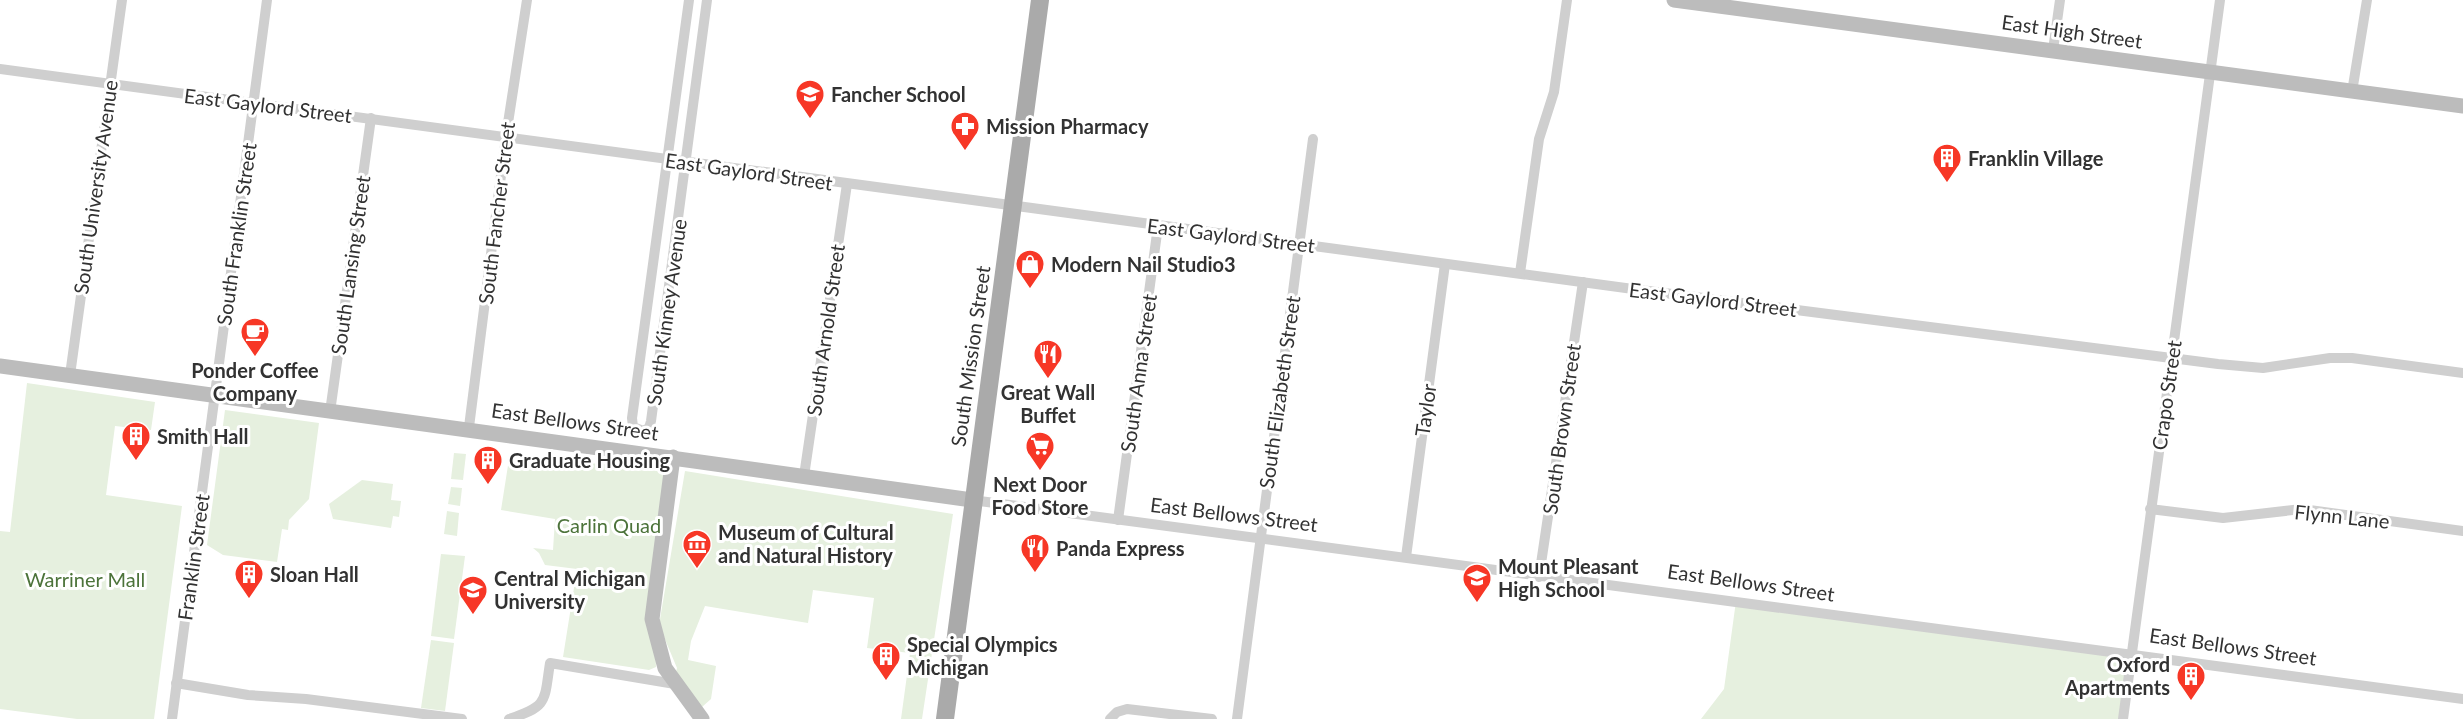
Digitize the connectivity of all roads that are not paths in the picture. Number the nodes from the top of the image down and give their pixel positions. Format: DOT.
graph roads {
  1 [pos="122,0"];
  2 [pos="267,0"];
  3 [pos="527,0"];
  4 [pos="689,0"];
  5 [pos="707,0"];
  6 [pos="1041,0"];
  7 [pos="1567,0"];
  8 [pos="1674,0"];
  9 [pos="2060,0"];
  10 [pos="2220,0"];
  11 [pos="2367,0"];
  12 [pos="2053,51"];
  13 [pos="0,69"];
  14 [pos="2211,71"];
  15 [pos="109,84"];
  16 [pos="2352,92"];
  17 [pos="253,105"];
  18 [pos="2463,106"];
  19 [pos="370,117"];
  20 [pos="506,136"];
  21 [pos="1313,140"];
  22 [pos="668,160"];
  23 [pos="686,163"];
  24 [pos="847,184"];
  25 [pos="1014,206"];
  26 [pos="1158,226"];
  27 [pos="1299,244"];
  28 [pos="1445,264"];
  29 [pos="1520,273"];
  30 [pos="1583,282"];
  31 [pos="2172,358"];
  32 [pos="0,366"];
  33 [pos="2463,373"];
  34 [pos="70,375"];
  35 [pos="214,396"];
  36 [pos="330,412"];
  37 [pos="469,427"];
  38 [pos="673,457"];
  39 [pos="804,476"];
  40 [pos="972,500"];
  41 [pos="2150,509"];
  42 [pos="1118,520"];
  43 [pos="2463,531"];
  44 [pos="1259,539"];
  45 [pos="1406,557"];
  46 [pos="1539,577"];
  47 [pos="2132,653"];
  48 [pos="176,683"];
  49 [pos="675,684"];
  50 [pos="2463,699"];
  51 [pos="172,719"];
  52 [pos="462,719"];
  53 [pos="508,719"];
  54 [pos="702,719"];
  55 [pos="945,719"];
  56 [pos="1110,719"];
  57 [pos="1212,719"];
  58 [pos="1237,719"];
  59 [pos="2123,719"];
  1 -- 15 [label="street, South University Avenue"];
  2 -- 17 [label="street, South Franklin Street"];
  3 -- 20 [label="street, South Fancher Street"];
  4 -- 22 [label="street, South Kinney Avenue"];
  5 -- 23 [label="street, South Kinney Avenue"];
  6 -- 25 [label="main road, South Mission Street"];
  7 -- 29 [label="street"];
  8 -- 12 [label="street, East High Street"];
  9 -- 12 [label="street"];
  10 -- 14 [label="street, Crapo Street"];
  11 -- 16 [label="street"];
  12 -- 14 [label="street, East High Street"];
  13 -- 15 [label="street, East Gaylord Street"];
  14 -- 16 [label="street, East High Street"];
  14 -- 31 [label="street, Crapo Street"];
  15 -- 17 [label="street, East Gaylord Street"];
  15 -- 34 [label="street, South University Avenue"];
  16 -- 18 [label="street, East High Street"];
  17 -- 19 [label="street, East Gaylord Street"];
  17 -- 35 [label="street, South Franklin Street"];
  19 -- 20 [label="street, East Gaylord Street"];
  19 -- 36 [label="street, South Lansing Street"];
  20 -- 22 [label="street, East Gaylord Street"];
  20 -- 37 [label="street, South Fancher Street"];
  21 -- 27 [label="street, South Elizabeth Street"];
  22 -- 23 [label="street, East Gaylord Street"];
  22 -- 23 [label="street, South Kinney Avenue"];
  23 -- 24 [label="street, East Gaylord Street"];
  24 -- 25 [label="street, East Gaylord Street"];
  24 -- 39 [label="street, South Arnold Street"];
  25 -- 26 [label="street, East Gaylord Street"];
  25 -- 40 [label="main road, South Mission Street"];
  26 -- 27 [label="street, East Gaylord Street"];
  26 -- 42 [label="street, South Anna Street"];
  27 -- 28 [label="street, East Gaylord Street"];
  27 -- 44 [label="street, South Elizabeth Street"];
  28 -- 29 [label="street, East Gaylord Street"];
  28 -- 45 [label="street, Taylor"];
  29 -- 30 [label="street, East Gaylord Street"];
  30 -- 31 [label="street, East Gaylord Street"];
  30 -- 46 [label="street, South Brown Street"];
  31 -- 33 [label="street, East Gaylord Street"];
  31 -- 41 [label="street, Crapo Street"];
  32 -- 34 [label="street, East Bellows Street"];
  34 -- 35 [label="street, East Bellows Street"];
  35 -- 36 [label="street, East Bellows Street"];
  35 -- 48 [label="street, Franklin Street"];
  36 -- 37 [label="street, East Bellows Street"];
  37 -- 38 [label="street, East Bellows Street"];
  38 -- 39 [label="street, East Bellows Street"];
  38 -- 49 [label="street"];
  39 -- 40 [label="street, East Bellows Street"];
  40 -- 42 [label="street, East Bellows Street"];
  40 -- 55 [label="main road, South Mission Street"];
  41 -- 43 [label="street, Flynn Lane"];
  41 -- 47 [label="street, Crapo Street"];
  42 -- 44 [label="street, East Bellows Street"];
  44 -- 45 [label="street, East Bellows Street"];
  44 -- 58 [label="street, South Elizabeth Street"];
  45 -- 46 [label="street, East Bellows Street"];
  46 -- 47 [label="street, East Bellows Street"];
  47 -- 50 [label="street, East Bellows Street"];
  47 -- 59 [label="street, Crapo Street"];
  48 -- 51 [label="street, Franklin Street"];
  48 -- 52 [label="street"];
  49 -- 53 [label="street"];
  49 -- 54 [label="street"];
  56 -- 57 [label="street"];
}
